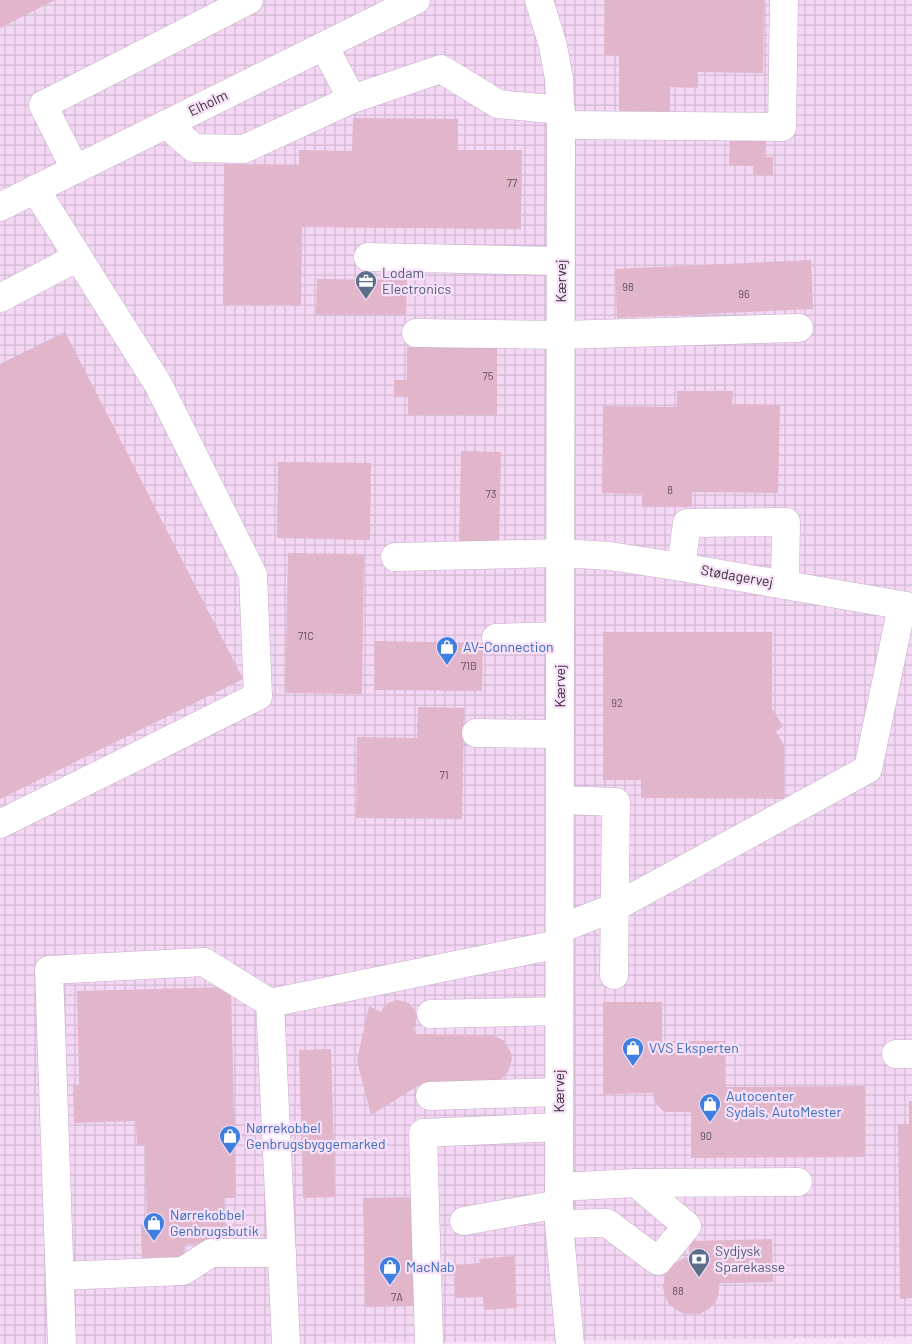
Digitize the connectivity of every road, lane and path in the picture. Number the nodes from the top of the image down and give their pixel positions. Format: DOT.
graph roads {
  1 [pos="249,0"];
  2 [pos="539,0"];
  3 [pos="784,0"];
  4 [pos="405,2"];
  5 [pos="324,46"];
  6 [pos="352,99"];
  7 [pos="561,118"];
  8 [pos="166,124"];
  9 [pos="75,169"];
  10 [pos="35,189"];
  11 [pos="0,207"];
  12 [pos="78,257"];
  13 [pos="368,257"];
  14 [pos="561,261"];
  15 [pos="0,298"];
  16 [pos="799,328"];
  17 [pos="416,333"];
  18 [pos="561,335"];
  19 [pos="560,553"];
  20 [pos="394,557"];
  21 [pos="681,567"];
  22 [pos="785,585"];
  23 [pos="907,606"];
  24 [pos="560,636"];
  25 [pos="496,638"];
  26 [pos="476,733"];
  27 [pos="560,734"];
  28 [pos="560,800"];
  29 [pos="0,824"];
  30 [pos="615,908"];
  31 [pos="559,937"];
  32 [pos="614,975"];
  33 [pos="270,1003"];
  34 [pos="559,1011"];
  35 [pos="432,1014"];
  36 [pos="559,1092"];
  37 [pos="430,1096"];
  38 [pos="559,1127"];
  39 [pos="798,1182"];
  40 [pos="636,1183"];
  41 [pos="559,1205"];
  42 [pos="464,1221"];
  43 [pos="282,1253"];
  44 [pos="60,1276"];
  45 [pos="62,1344"];
  46 [pos="286,1344"];
  47 [pos="429,1344"];
  48 [pos="570,1344"];
  1 -- 9 [label="street"];
  2 -- 7 [label="street, Kærvej"];
  3 -- 7 [label="street"];
  4 -- 5 [label="street, Elholm"];
  5 -- 6 [label="street"];
  5 -- 8 [label="street, Elholm"];
  6 -- 7 [label="street"];
  6 -- 8 [label="street"];
  7 -- 14 [label="street, Kærvej"];
  8 -- 9 [label="street, Elholm"];
  9 -- 10 [label="street, Elholm"];
  10 -- 11 [label="street, Elholm"];
  10 -- 12 [label="street"];
  12 -- 15 [label="street"];
  12 -- 29 [label="street"];
  13 -- 14 [label="street"];
  14 -- 18 [label="street, Kærvej"];
  16 -- 18 [label="street"];
  17 -- 18 [label="street"];
  18 -- 19 [label="street, Kærvej"];
  19 -- 20 [label="street, Stødagervej"];
  19 -- 21 [label="street, Stødagervej"];
  19 -- 24 [label="street, Kærvej"];
  21 -- 22 [label="street, Stødagervej"];
  21 -- 22 [label="street"];
  22 -- 23 [label="street, Stødagervej"];
  23 -- 30 [label="street"];
  24 -- 25 [label="street"];
  24 -- 27 [label="street, Kærvej"];
  26 -- 27 [label="street"];
  27 -- 28 [label="street, Kærvej"];
  28 -- 30 [label="street"];
  28 -- 31 [label="street, Kærvej"];
  30 -- 31 [label="street"];
  30 -- 32 [label="street"];
  31 -- 33 [label="street"];
  31 -- 34 [label="street, Kærvej"];
  33 -- 43 [label="street"];
  33 -- 44 [label="street"];
  34 -- 35 [label="street"];
  34 -- 36 [label="street, Kærvej"];
  36 -- 37 [label="street"];
  36 -- 38 [label="street, Kærvej"];
  38 -- 41 [label="street, Kærvej"];
  38 -- 47 [label="street"];
  39 -- 40 [label="street"];
  40 -- 41 [label="street"];
  40 -- 41 [label="street"];
  41 -- 42 [label="street"];
  41 -- 48 [label="street, Kærvej"];
  43 -- 44 [label="street"];
  43 -- 46 [label="street"];
  44 -- 45 [label="street"];
}
